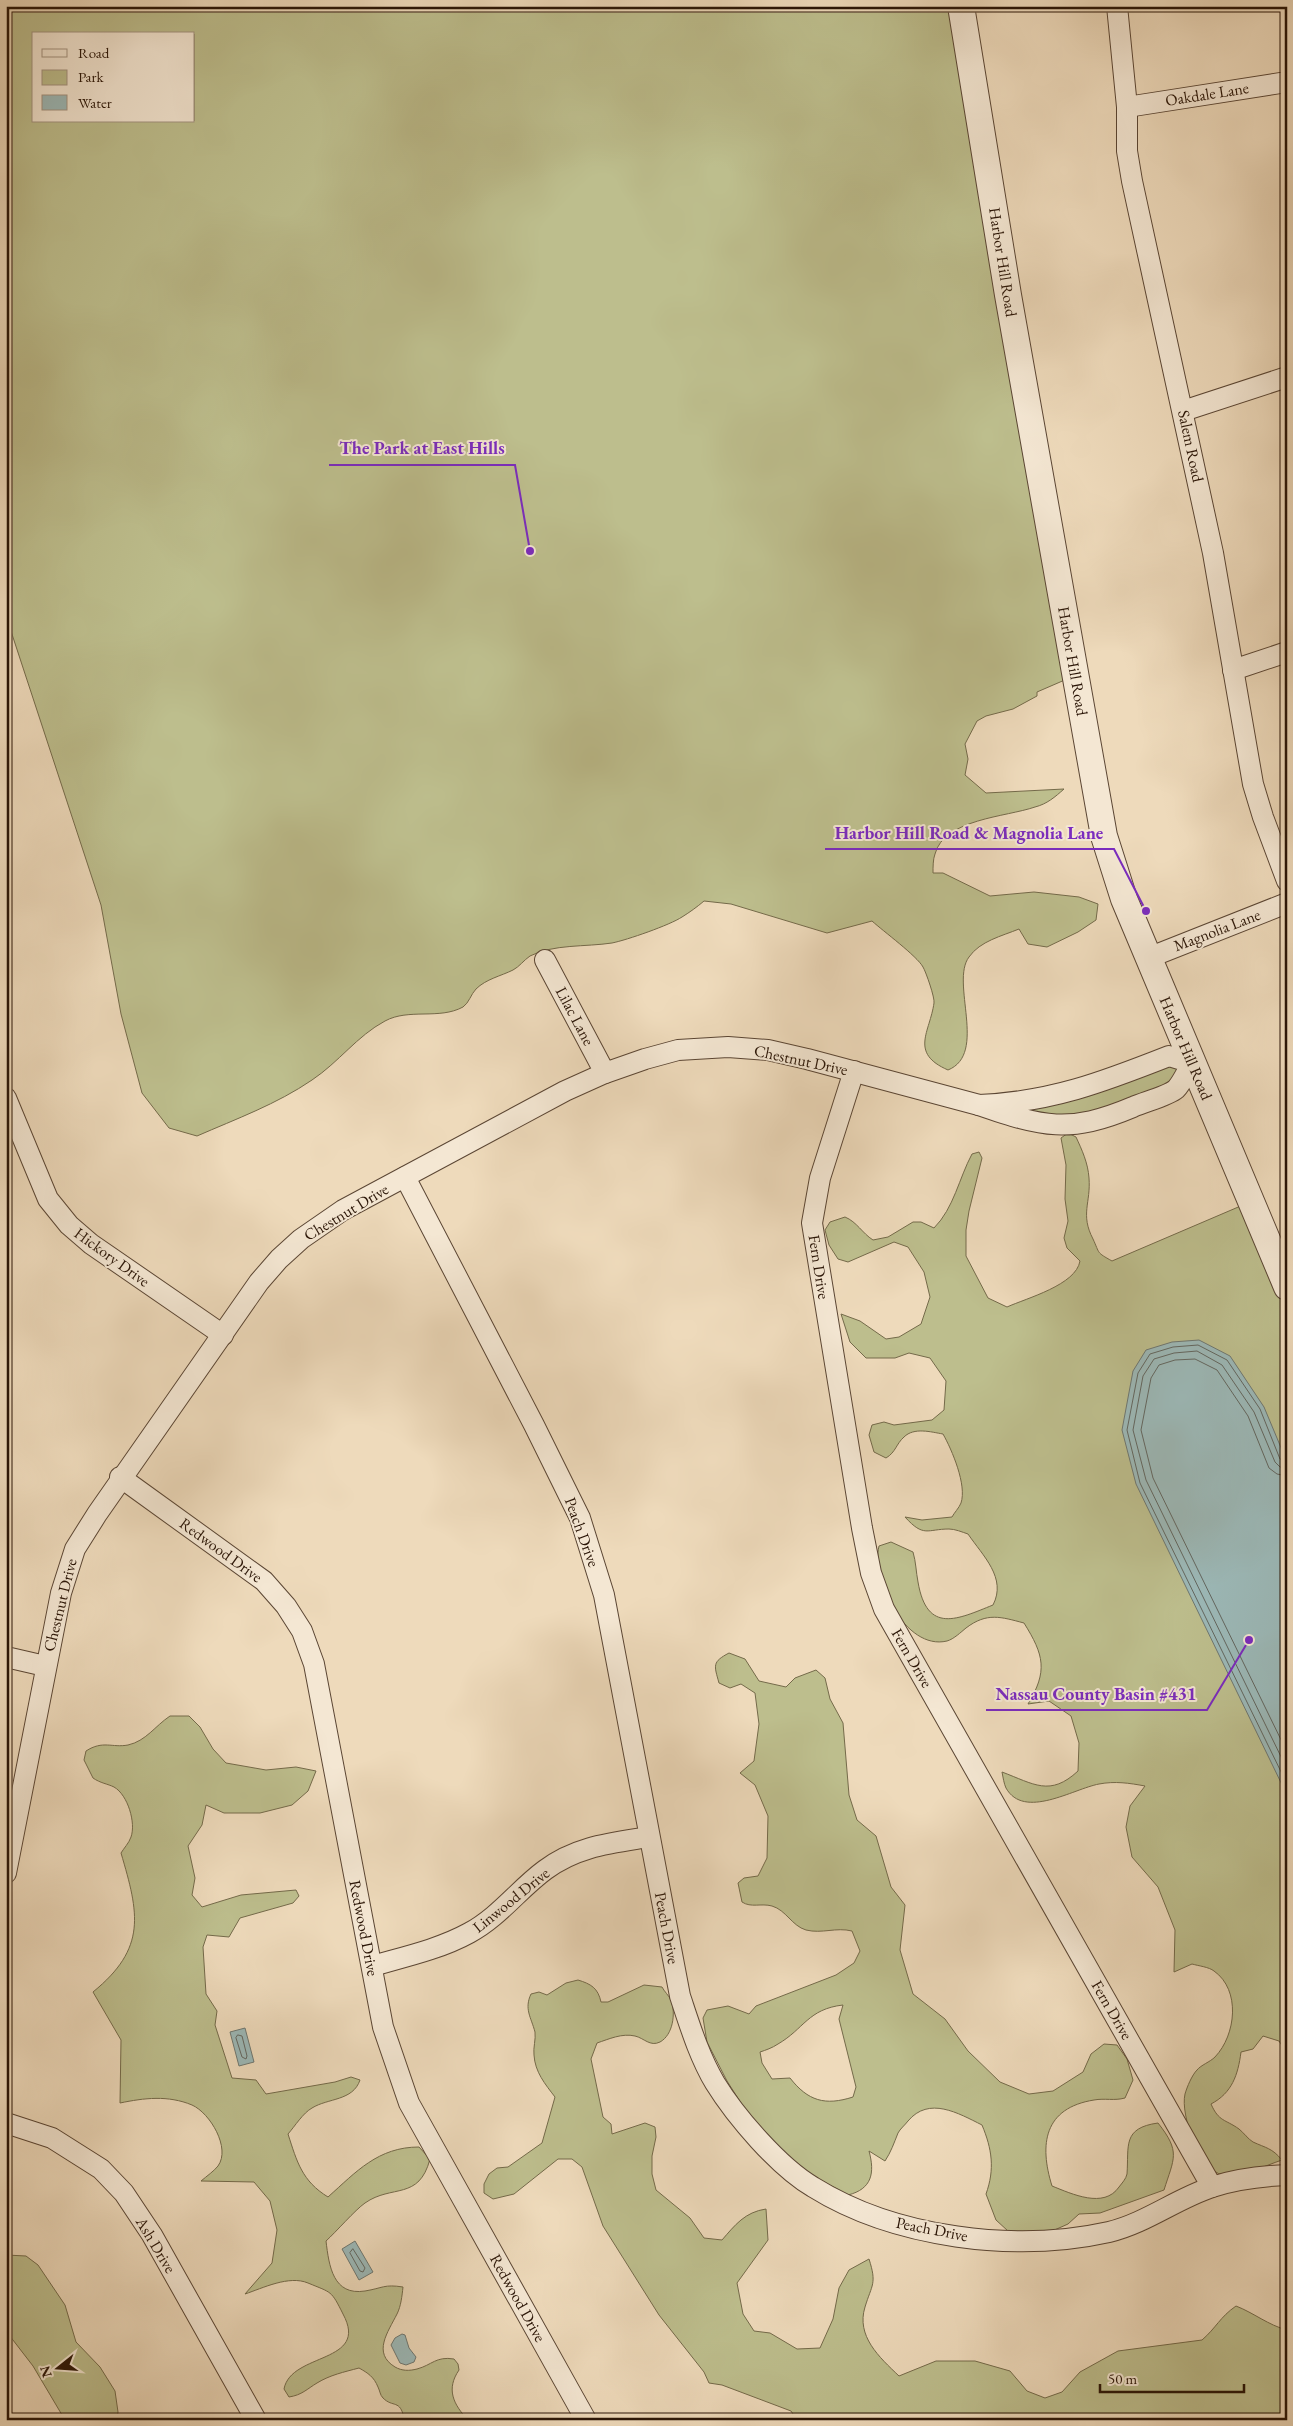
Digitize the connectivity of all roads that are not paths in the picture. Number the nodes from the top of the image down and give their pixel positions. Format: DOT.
graph roads {
  1 [pos="961,6"];
  2 [pos="1117,6"];
  3 [pos="1287,82"];
  4 [pos="1127,107"];
  5 [pos="1287,377"];
  6 [pos="1183,411"];
  7 [pos="1287,652"];
  8 [pos="1233,670"];
  9 [pos="1287,881"];
  10 [pos="1287,903"];
  11 [pos="1148,958"];
  12 [pos="545,960"];
  13 [pos="1192,1063"];
  14 [pos="854,1071"];
  15 [pos="605,1073"];
  16 [pos="6,1098"];
  17 [pos="979,1105"];
  18 [pos="405,1177"];
  19 [pos="1287,1287"];
  20 [pos="223,1335"];
  21 [pos="120,1477"];
  22 [pos="6,1657"];
  23 [pos="45,1666"];
  24 [pos="649,1837"];
  25 [pos="6,1873"];
  26 [pos="372,1966"];
  27 [pos="6,2123"];
  28 [pos="1287,2175"];
  29 [pos="1212,2187"];
  30 [pos="256,2420"];
  31 [pos="586,2420"];
  1 -- 11 [label="street, Harbor Hill Road"];
  2 -- 4 [label="street, Salem Road"];
  3 -- 4 [label="street, Oakdale Lane"];
  4 -- 6 [label="street, Salem Road"];
  5 -- 6 [label="street"];
  6 -- 8 [label="street, Salem Road"];
  7 -- 8 [label="street"];
  8 -- 9 [label="street, Salem Road"];
  10 -- 11 [label="street, Magnolia Lane"];
  11 -- 13 [label="street, Harbor Hill Road"];
  12 -- 15 [label="street, Lilac Lane"];
  13 -- 17 [label="street, Chestnut Drive"];
  13 -- 17 [label="street, Chestnut Drive"];
  13 -- 19 [label="street, Harbor Hill Road"];
  14 -- 15 [label="street, Chestnut Drive"];
  14 -- 17 [label="street, Chestnut Drive"];
  14 -- 29 [label="street, Fern Drive"];
  15 -- 18 [label="street, Chestnut Drive"];
  16 -- 20 [label="street, Hickory Drive"];
  18 -- 20 [label="street, Chestnut Drive"];
  18 -- 24 [label="street, Peach Drive"];
  20 -- 21 [label="street, Chestnut Drive"];
  21 -- 23 [label="street, Chestnut Drive"];
  21 -- 26 [label="street, Redwood Drive"];
  22 -- 23 [label="street"];
  23 -- 25 [label="street, Chestnut Drive"];
  24 -- 26 [label="street, Linwood Drive"];
  24 -- 29 [label="street, Peach Drive"];
  26 -- 31 [label="street, Redwood Drive"];
  27 -- 30 [label="street, Ash Drive"];
  28 -- 29 [label="street, Peach Drive"];
}
